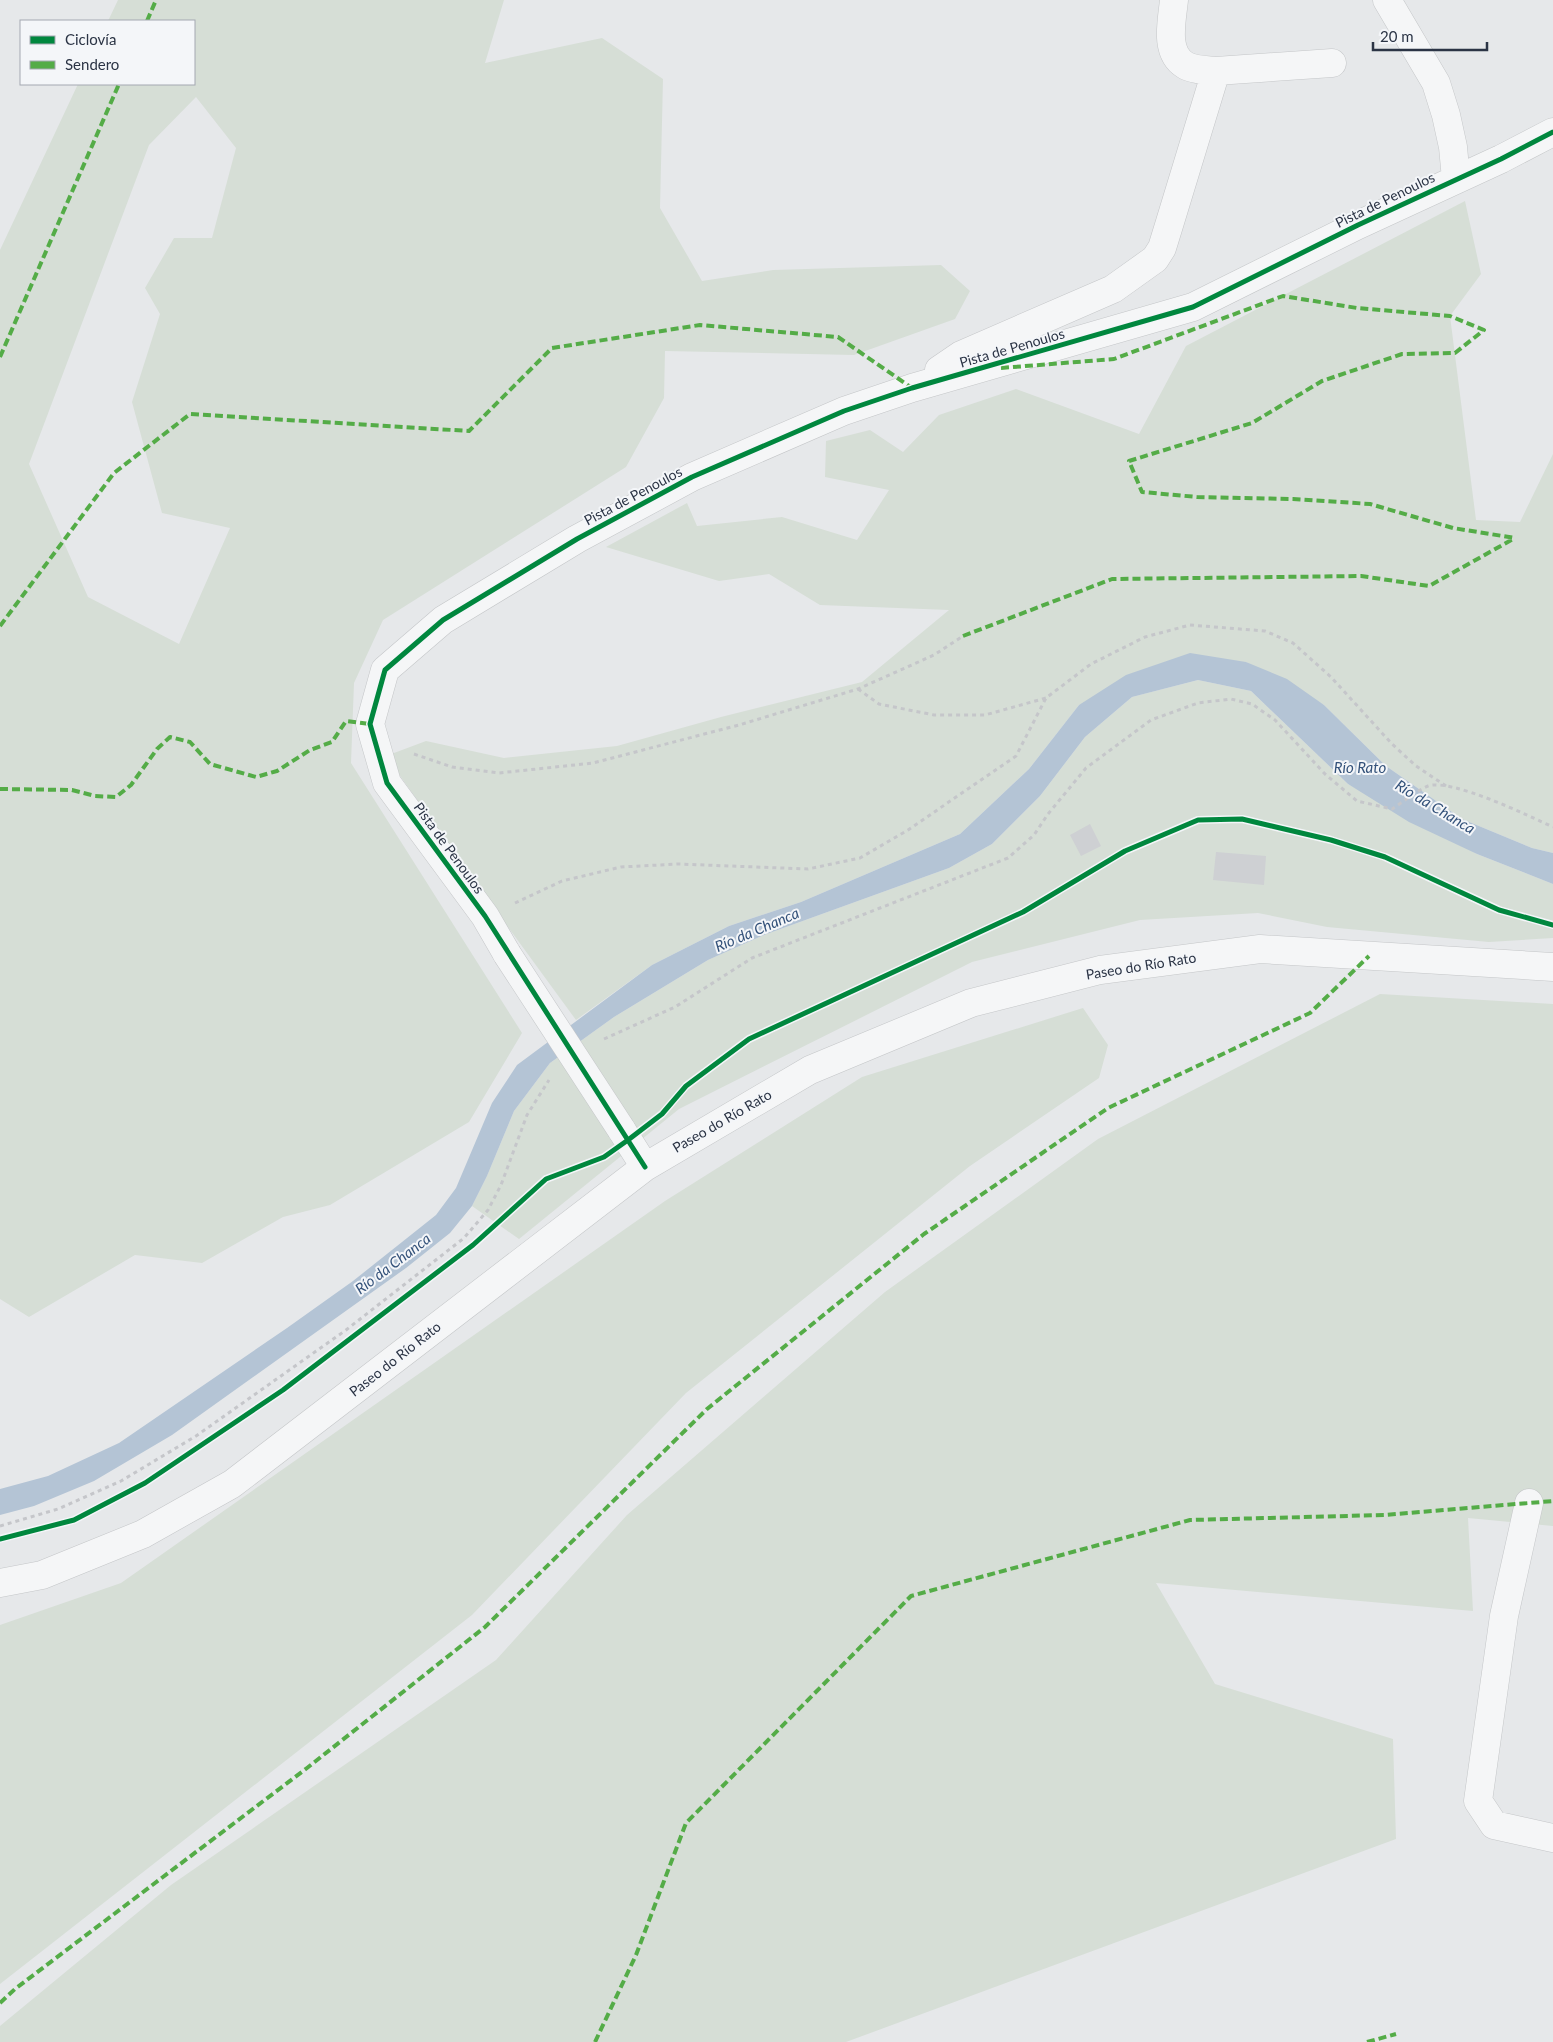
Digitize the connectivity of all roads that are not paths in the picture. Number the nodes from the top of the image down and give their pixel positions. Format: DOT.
graph roads {
  1 [pos="1174,0"];
  2 [pos="1387,0"];
  3 [pos="1332,63"];
  4 [pos="1216,71"];
  5 [pos="1553,132"];
  6 [pos="1456,179"];
  7 [pos="912,388"];
  8 [pos="1553,967"];
  9 [pos="644,1167"];
  10 [pos="1529,1503"];
  11 [pos="0,1583"];
  12 [pos="1553,1838"];
  1 -- 4 [label="street"];
  2 -- 6 [label="street"];
  3 -- 4 [label="street"];
  4 -- 7 [label="street"];
  5 -- 6 [label="street, Pista de Penoulos"];
  6 -- 7 [label="street, Pista de Penoulos"];
  7 -- 9 [label="street, Pista de Penoulos, bridge"];
  8 -- 9 [label="street, Paseo do Río Rato"];
  9 -- 11 [label="street, Paseo do Río Rato"];
  10 -- 12 [label="street"];
}
